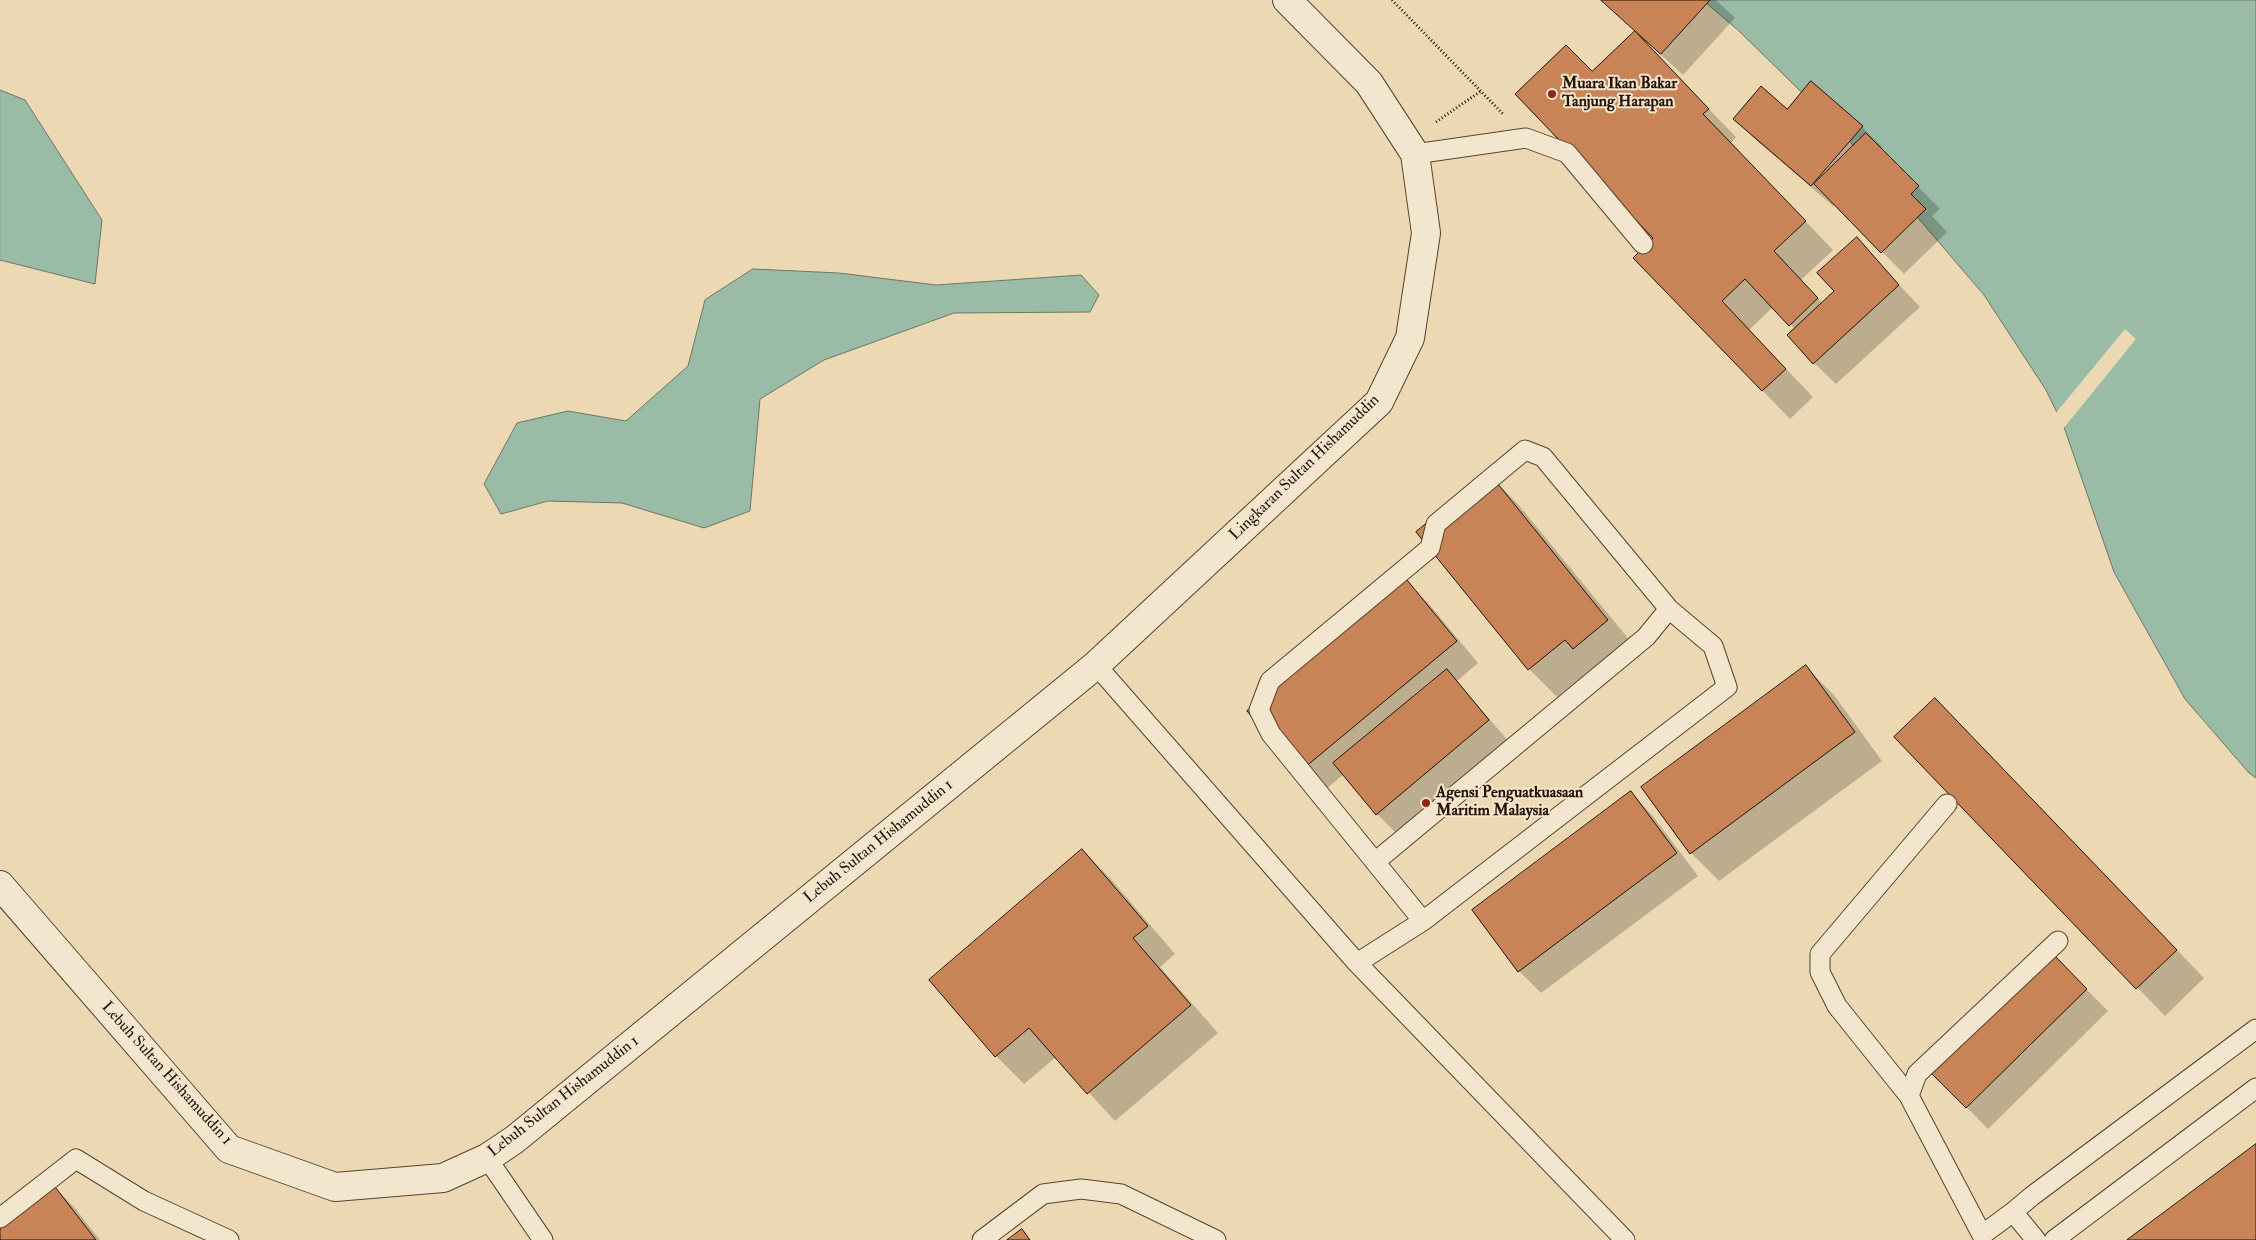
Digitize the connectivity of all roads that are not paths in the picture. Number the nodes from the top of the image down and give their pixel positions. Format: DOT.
graph roads {
  1 [pos="1287,0"];
  2 [pos="1412,148"];
  3 [pos="1643,244"];
  4 [pos="1669,609"];
  5 [pos="1096,665"];
  6 [pos="1947,804"];
  7 [pos="1375,862"];
  8 [pos="0,885"];
  9 [pos="1423,921"];
  10 [pos="2058,941"];
  11 [pos="1357,963"];
  12 [pos="2256,1029"];
  13 [pos="2256,1088"];
  14 [pos="1909,1096"];
  15 [pos="487,1158"];
  16 [pos="2013,1212"];
  17 [pos="0,1218"];
  18 [pos="1979,1238"];
  19 [pos="229,1240"];
  20 [pos="543,1240"];
  21 [pos="982,1240"];
  22 [pos="1216,1240"];
  23 [pos="1625,1240"];
  24 [pos="2036,1240"];
  25 [pos="2054,1240"];
  1 -- 2 [label="street, Lingkaran Sultan Hishamuddin"];
  2 -- 3 [label="lane"];
  2 -- 5 [label="street, Lingkaran Sultan Hishamuddin"];
  4 -- 7 [label="lane"];
  4 -- 7 [label="lane"];
  4 -- 9 [label="lane"];
  5 -- 11 [label="lane"];
  5 -- 15 [label="street, Lebuh Sultan Hishamuddin 1"];
  6 -- 14 [label="lane"];
  7 -- 9 [label="lane"];
  8 -- 15 [label="street, Lebuh Sultan Hishamuddin 1"];
  9 -- 11 [label="lane"];
  10 -- 14 [label="lane"];
  11 -- 23 [label="lane"];
  12 -- 16 [label="lane"];
  13 -- 25 [label="lane"];
  14 -- 18 [label="lane"];
  15 -- 20 [label="lane"];
  16 -- 18 [label="lane"];
  16 -- 24 [label="lane"];
  17 -- 19 [label="lane"];
  21 -- 22 [label="lane"];
}
